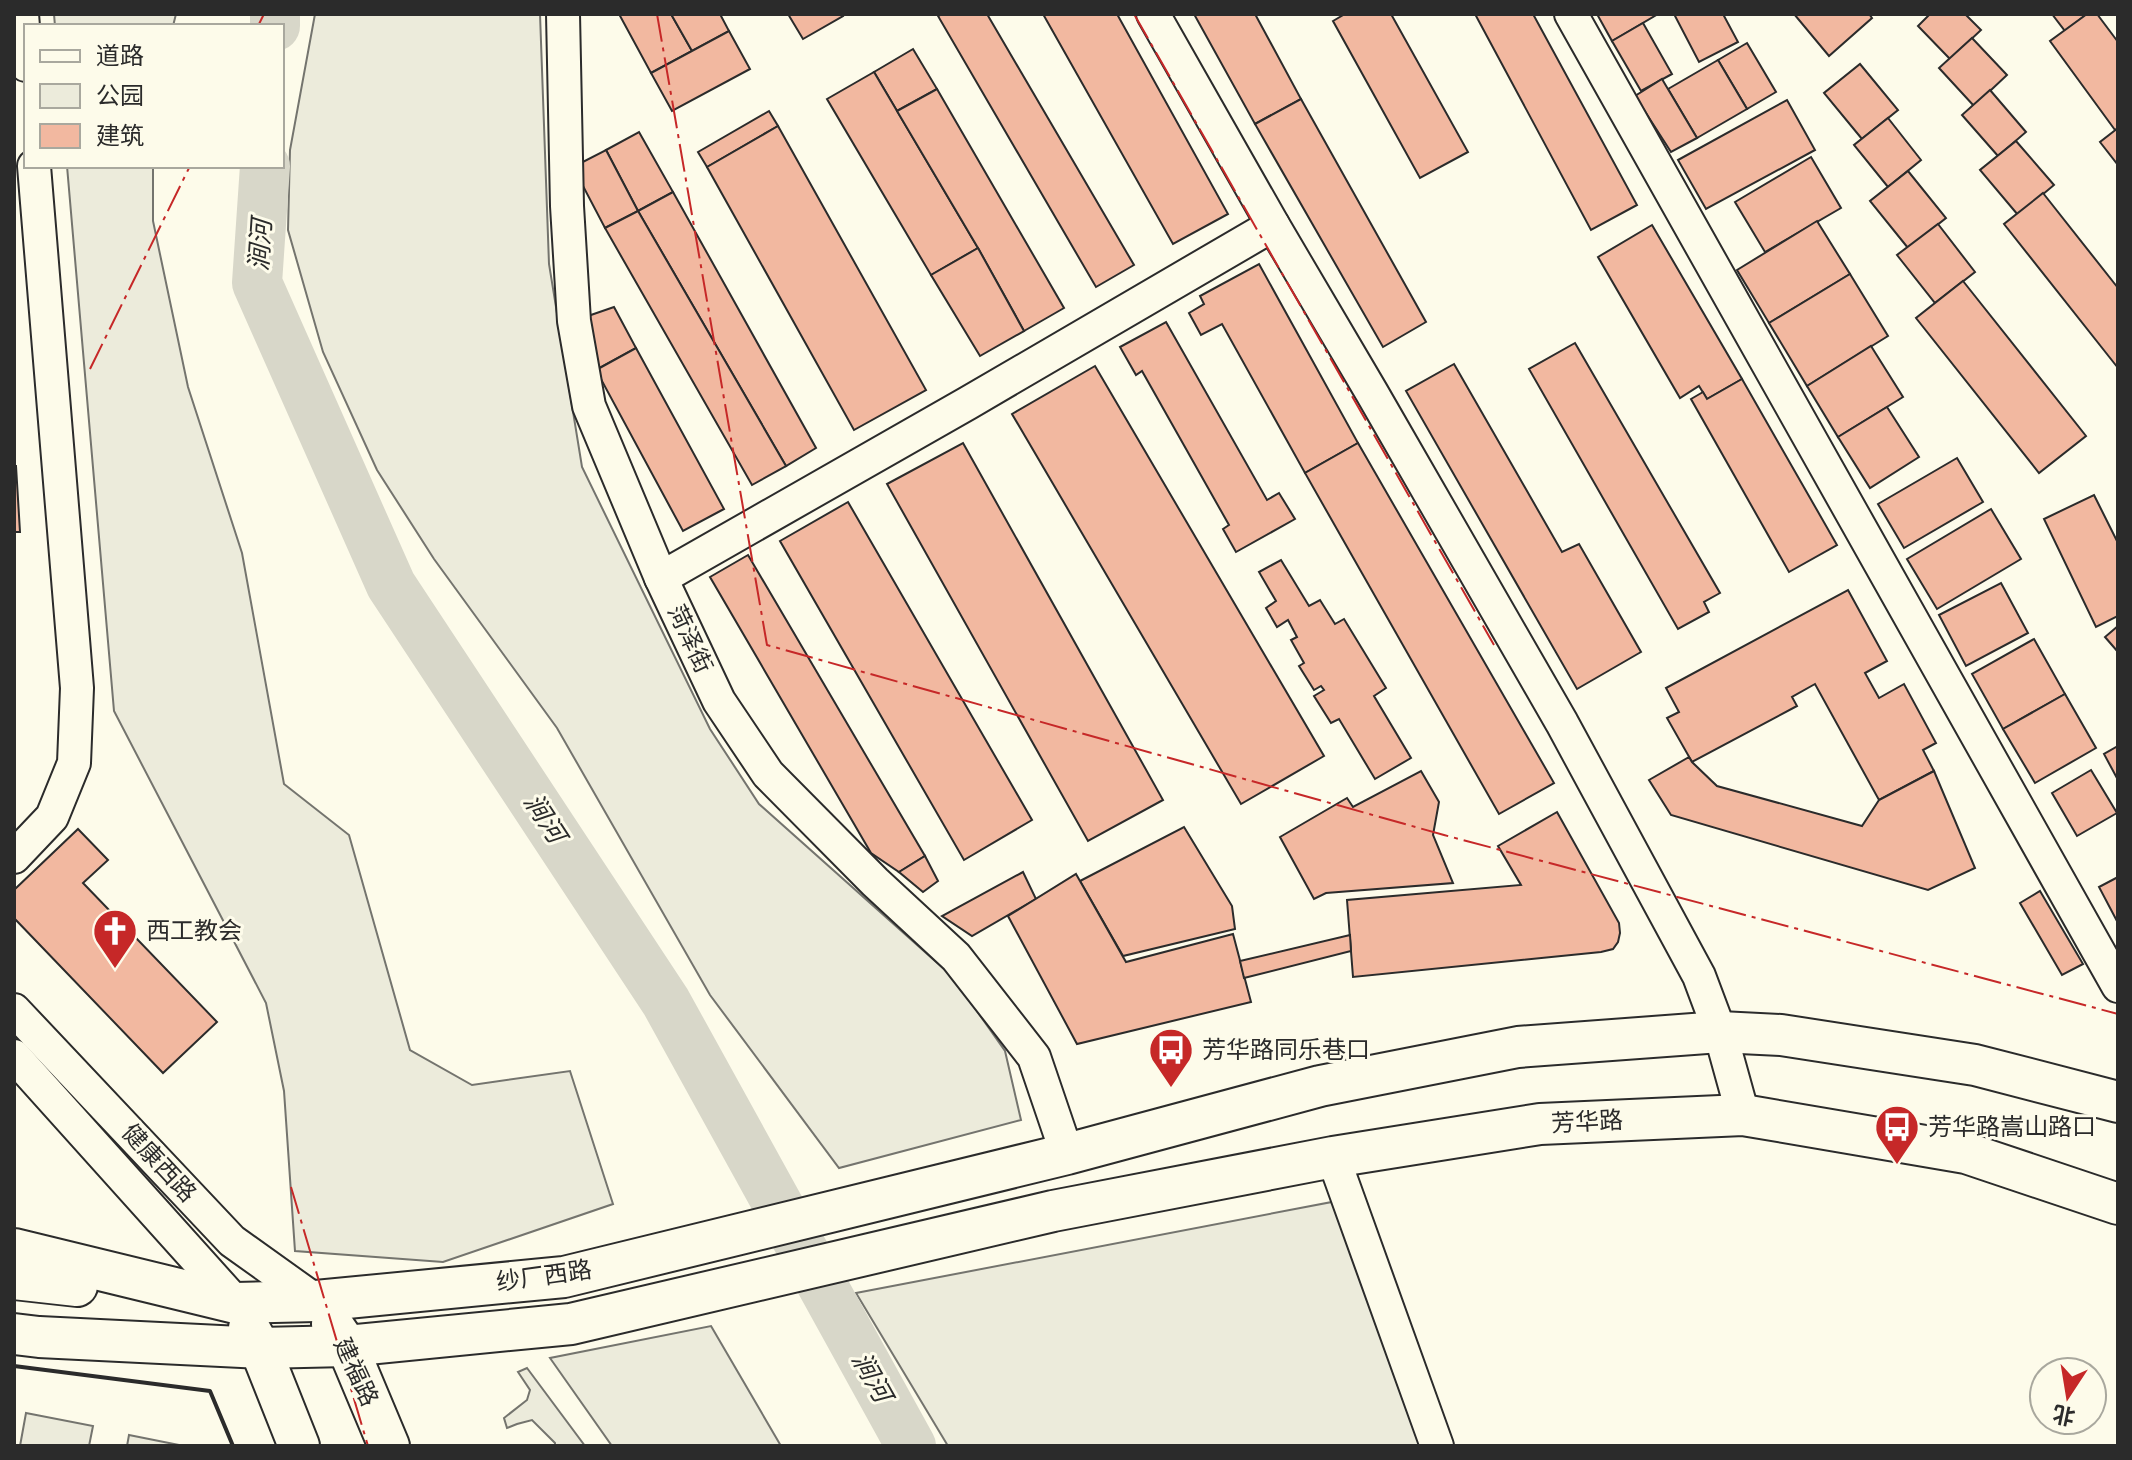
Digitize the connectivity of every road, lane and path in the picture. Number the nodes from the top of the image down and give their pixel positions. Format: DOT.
graph roads {
  1 [pos="22,14"];
  2 [pos="563,14"];
  3 [pos="1153,14"];
  4 [pos="1571,14"];
  5 [pos="24,40"];
  6 [pos="34,168"];
  7 [pos="1273,225"];
  8 [pos="661,578"];
  9 [pos="14,857"];
  10 [pos="2118,986"];
  11 [pos="14,1010"];
  12 [pos="1720,1032"];
  13 [pos="14,1056"];
  14 [pos="2118,1102"];
  15 [pos="1743,1115"];
  16 [pos="1054,1156"];
  17 [pos="1333,1157"];
  18 [pos="2118,1204"];
  19 [pos="1053,1211"];
  20 [pos="14,1249"];
  21 [pos="14,1279"];
  22 [pos="316,1301"];
  23 [pos="236,1303"];
  24 [pos="14,1334"];
  25 [pos="347,1346"];
  26 [pos="260,1348"];
  27 [pos="299,1446"];
  28 [pos="389,1446"];
  29 [pos="1437,1446"];
  1 -- 5 [label="street"];
  2 -- 8 [label="street, 菏泽街"];
  3 -- 7 [label="street"];
  4 -- 10 [label="street"];
  6 -- 9 [label="street"];
  7 -- 8 [label="street"];
  7 -- 12 [label="street"];
  8 -- 16 [label="street, 菏泽街"];
  11 -- 22 [label="street, 健康西路"];
  12 -- 14 [label="main road"];
  12 -- 15 [label="street"];
  12 -- 16 [label="main road"];
  13 -- 23 [label="street, 健康西路"];
  15 -- 17 [label="main road, 芳华路"];
  15 -- 18 [label="main road, 芳华路"];
  16 -- 22 [label="main road, 纱厂西路"];
  17 -- 19 [label="main road, 芳华路"];
  17 -- 29 [label="street"];
  19 -- 25 [label="main road, 纱厂西路"];
  20 -- 23 [label="main road, 纱厂西路"];
  21 -- 23 [label="main road"];
  22 -- 23 [label="main road, 纱厂西路"];
  22 -- 25 [label="main road, 建福路"];
  23 -- 26 [label="main road"];
  24 -- 26 [label="main road, 纱厂西路"];
  25 -- 26 [label="main road, 纱厂西路"];
  25 -- 28 [label="main road, 建福路"];
  26 -- 27 [label="main road"];
}
